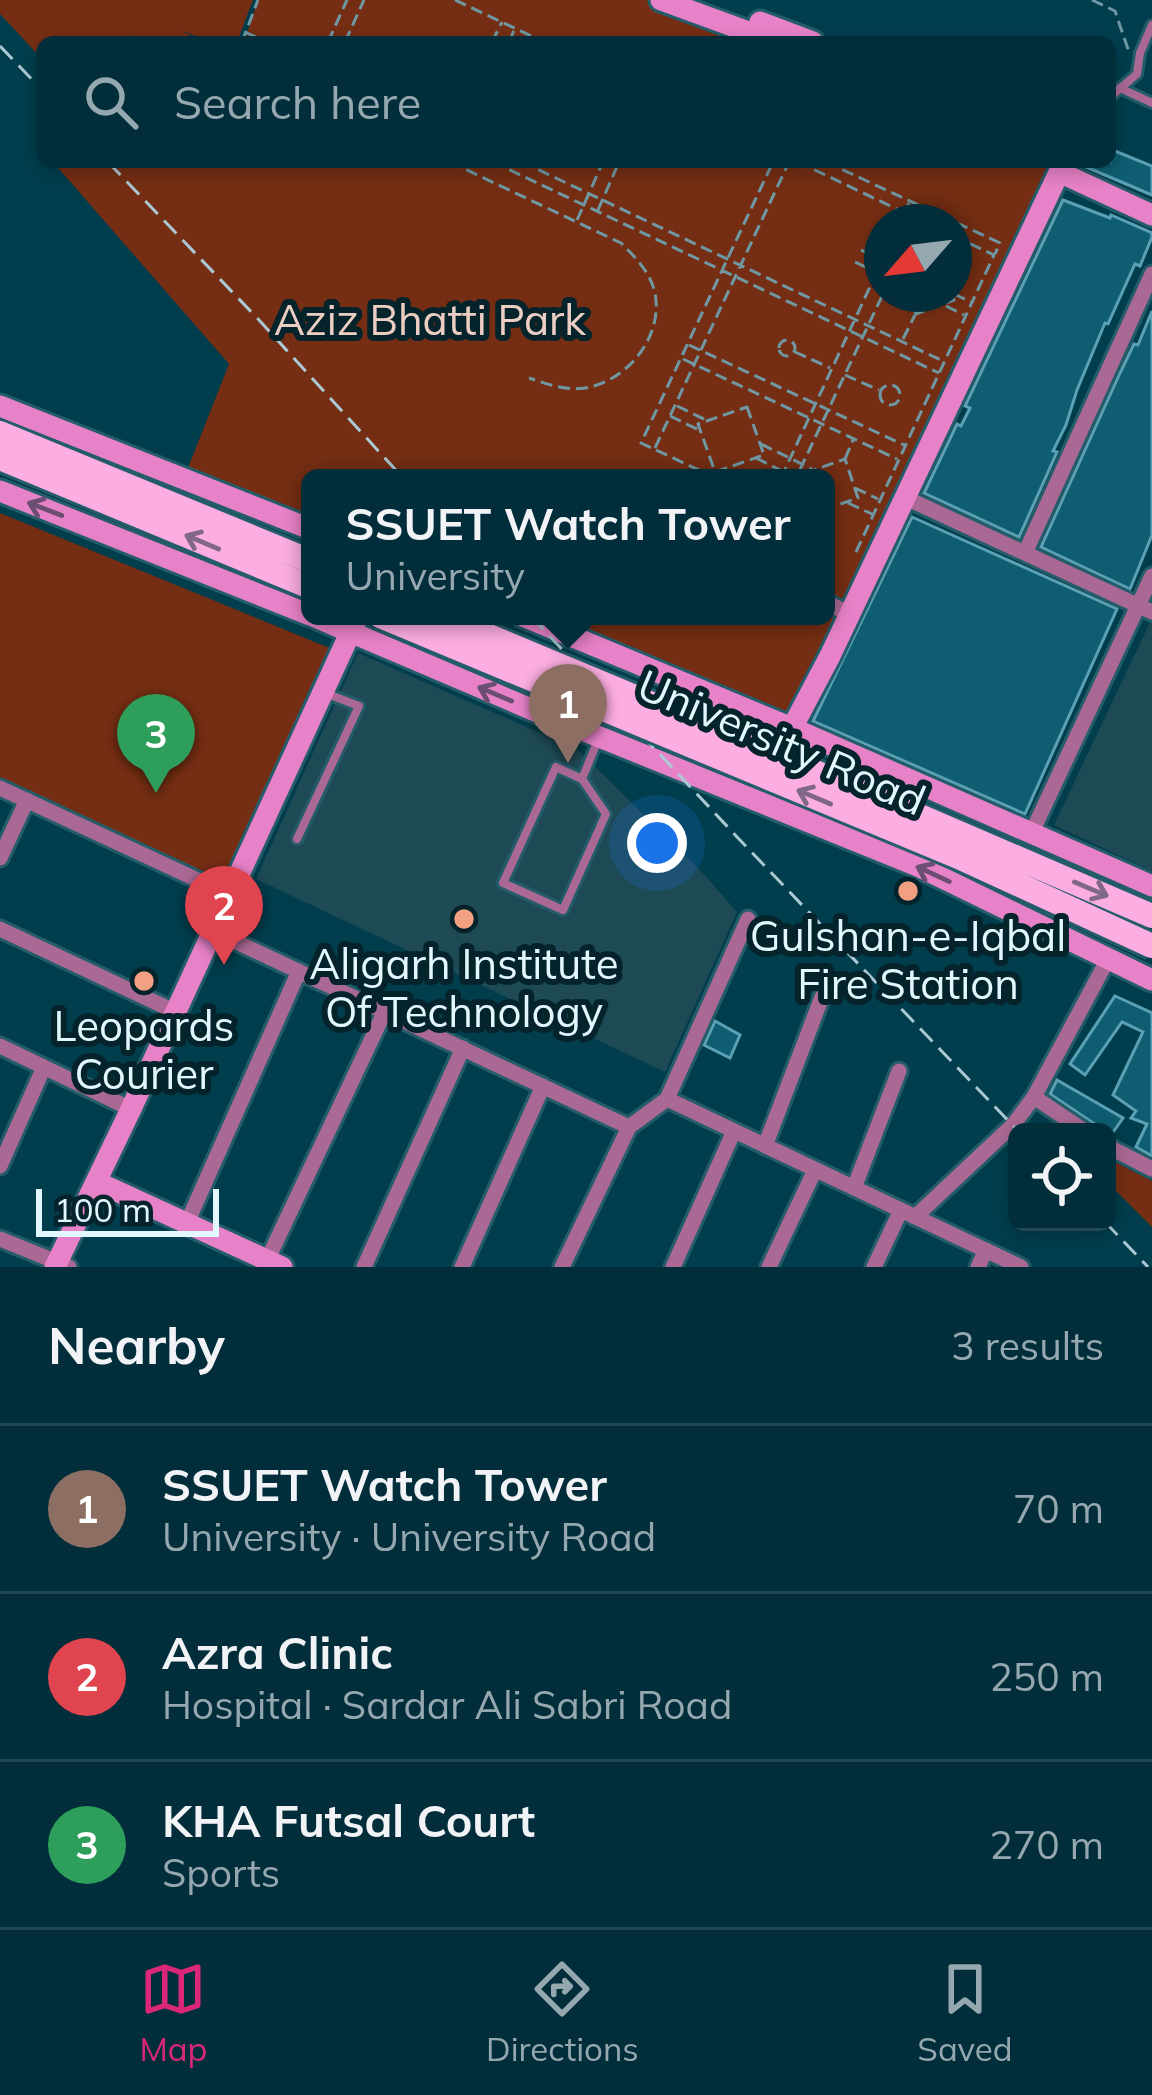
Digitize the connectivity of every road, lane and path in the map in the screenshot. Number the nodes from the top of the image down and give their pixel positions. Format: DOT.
graph roads {
  1 [pos="258,0"];
  2 [pos="347,0"];
  3 [pos="364,0"];
  4 [pos="455,0"];
  5 [pos="662,0"];
  6 [pos="703,0"];
  7 [pos="1092,0"];
  8 [pos="502,22"];
  9 [pos="1152,25"];
  10 [pos="515,28"];
  11 [pos="246,32"];
  12 [pos="244,36"];
  13 [pos="254,36"];
  14 [pos="331,36"];
  15 [pos="348,36"];
  16 [pos="495,36"];
  17 [pos="511,36"];
  18 [pos="532,36"];
  19 [pos="760,36"];
  20 [pos="797,36"];
  21 [pos="1137,74"];
  22 [pos="1152,80"];
  23 [pos="1120,88"];
  24 [pos="1116,92"];
  25 [pos="1152,103"];
  26 [pos="463,168"];
  27 [pos="506,168"];
  28 [pos="534,168"];
  29 [pos="600,168"];
  30 [pos="617,168"];
  31 [pos="770,168"];
  32 [pos="786,168"];
  33 [pos="811,168"];
  34 [pos="839,168"];
  35 [pos="1061,168"];
  36 [pos="1063,168"];
  37 [pos="588,194"];
  38 [pos="603,200"];
  39 [pos="910,201"];
  40 [pos="886,204"];
  41 [pos="909,204"];
  42 [pos="916,204"];
  43 [pos="583,205"];
  44 [pos="598,212"];
  45 [pos="1152,215"];
  46 [pos="576,222"];
  47 [pos="972,230"];
  48 [pos="972,243"];
  49 [pos="861,250"];
  50 [pos="864,251"];
  51 [pos="994,255"];
  52 [pos="728,259"];
  53 [pos="855,262"];
  54 [pos="741,265"];
  55 [pos="864,266"];
  56 [pos="722,270"];
  57 [pos="1152,274"];
  58 [pos="735,277"];
  59 [pos="794,290"];
  60 [pos="808,297"];
  61 [pos="864,299"];
  62 [pos="788,302"];
  63 [pos="972,302"];
  64 [pos="803,308"];
  65 [pos="875,312"];
  66 [pos="921,312"];
  67 [pos="958,312"];
  68 [pos="968,312"];
  69 [pos="916,314"];
  70 [pos="966,316"];
  71 [pos="855,319"];
  72 [pos="868,326"];
  73 [pos="850,331"];
  74 [pos="863,337"];
  75 [pos="894,338"];
  76 [pos="902,341"];
  77 [pos="688,344"];
  78 [pos="909,345"];
  79 [pos="889,349"];
  80 [pos="701,351"];
  81 [pos="794,352"];
  82 [pos="904,356"];
  83 [pos="681,358"];
  84 [pos="945,362"];
  85 [pos="694,364"];
  86 [pos="832,369"];
  87 [pos="940,373"];
  88 [pos="845,375"];
  89 [pos="529,378"];
  90 [pos="880,391"];
  91 [pos="815,404"];
  92 [pos="0,406"];
  93 [pos="675,406"];
  94 [pos="828,410"];
  95 [pos="670,416"];
  96 [pos="809,418"];
  97 [pos="707,421"];
  98 [pos="822,424"];
  99 [pos="700,430"];
  100 [pos="0,434"];
  101 [pos="854,439"];
  102 [pos="760,443"];
  103 [pos="905,446"];
  104 [pos="655,450"];
  105 [pos="0,458"];
  106 [pos="756,458"];
  107 [pos="790,458"];
  108 [pos="845,459"];
  109 [pos="899,460"];
  110 [pos="803,464"];
  111 [pos="698,469"];
  112 [pos="712,469"];
  113 [pos="730,469"];
  114 [pos="773,469"];
  115 [pos="785,469"];
  116 [pos="800,469"];
  117 [pos="812,469"];
  118 [pos="817,469"];
  119 [pos="855,488"];
  120 [pos="0,491"];
  121 [pos="906,498"];
  122 [pos="880,500"];
  123 [pos="846,502"];
  124 [pos="835,506"];
  125 [pos="873,514"];
  126 [pos="301,525"];
  127 [pos="856,552"];
  128 [pos="1024,553"];
  129 [pos="301,557"];
  130 [pos="1152,576"];
  131 [pos="301,583"];
  132 [pos="835,606"];
  133 [pos="1145,609"];
  134 [pos="301,611"];
  135 [pos="850,614"];
  136 [pos="355,625"];
  137 [pos="357,625"];
  138 [pos="402,625"];
  139 [pos="463,625"];
  140 [pos="545,625"];
  141 [pos="323,693"];
  142 [pos="792,728"];
  143 [pos="599,737"];
  144 [pos="582,778"];
  145 [pos="0,788"];
  146 [pos="27,800"];
  147 [pos="763,802"];
  148 [pos="1032,832"];
  149 [pos="297,839"];
  150 [pos="0,858"];
  151 [pos="1152,886"];
  152 [pos="230,895"];
  153 [pos="1152,916"];
  154 [pos="748,920"];
  155 [pos="0,928"];
  156 [pos="213,931"];
  157 [pos="1152,946"];
  158 [pos="1108,959"];
  159 [pos="299,971"];
  160 [pos="1152,980"];
  161 [pos="822,997"];
  162 [pos="385,1011"];
  163 [pos="176,1012"];
  164 [pos="0,1046"];
  165 [pos="463,1048"];
  166 [pos="44,1067"];
  167 [pos="899,1071"];
  168 [pos="543,1086"];
  169 [pos="1034,1096"];
  170 [pos="667,1100"];
  171 [pos="131,1109"];
  172 [pos="1073,1123"];
  173 [pos="629,1126"];
  174 [pos="734,1131"];
  175 [pos="765,1146"];
  176 [pos="1116,1151"];
  177 [pos="0,1166"];
  178 [pos="1152,1169"];
  179 [pos="815,1170"];
  180 [pos="97,1182"];
  181 [pos="854,1188"];
  182 [pos="908,1213"];
  183 [pos="187,1223"];
  184 [pos="0,1239"];
  185 [pos="986,1250"];
  186 [pos="61,1265"];
  187 [pos="271,1265"];
  188 [pos="364,1267"];
  189 [pos="462,1267"];
  190 [pos="562,1267"];
  191 [pos="673,1267"];
  192 [pos="769,1267"];
  193 [pos="874,1267"];
  194 [pos="978,1267"];
  195 [pos="1021,1267"];
  1 -- 11 [label="path"];
  2 -- 14 [label="path"];
  3 -- 15 [label="path"];
  4 -- 8 [label="path"];
  5 -- 19 [label="street"];
  6 -- 20 [label="street"];
  7 -- 21 [label="path"];
  8 -- 10 [label="path"];
  8 -- 16 [label="path"];
  9 -- 21 [label="lane"];
  10 -- 17 [label="path"];
  10 -- 18 [label="path"];
  11 -- 12 [label="path"];
  11 -- 13 [label="path"];
  21 -- 22 [label="lane"];
  21 -- 23 [label="lane"];
  23 -- 24 [label="lane"];
  23 -- 25 [label="lane"];
  26 -- 46 [label="path"];
  27 -- 43 [label="path"];
  28 -- 37 [label="path"];
  29 -- 37 [label="path"];
  30 -- 38 [label="path"];
  31 -- 52 [label="path"];
  32 -- 54 [label="path"];
  33 -- 40 [label="path"];
  34 -- 39 [label="path"];
  35 -- 121 [label="street"];
  36 -- 45 [label="street"];
  37 -- 38 [label="path"];
  37 -- 43 [label="path"];
  38 -- 44 [label="path"];
  38 -- 52 [label="path"];
  39 -- 41 [label="path"];
  39 -- 42 [label="path"];
  43 -- 44 [label="path"];
  43 -- 46 [label="path"];
  44 -- 56 [label="path"];
  46 -- 89 [label="path"];
  47 -- 51 [label="path"];
  48 -- 51 [label="path"];
  49 -- 50 [label="path"];
  51 -- 63 [label="path"];
  52 -- 54 [label="path"];
  52 -- 56 [label="path"];
  53 -- 55 [label="path"];
  54 -- 58 [label="path"];
  54 -- 59 [label="path"];
  56 -- 58 [label="path"];
  56 -- 77 [label="path"];
  57 -- 128 [label="street"];
  58 -- 62 [label="path"];
  58 -- 80 [label="path"];
  59 -- 60 [label="path"];
  59 -- 62 [label="path"];
  60 -- 64 [label="path"];
  60 -- 71 [label="path"];
  61 -- 71 [label="path"];
  62 -- 64 [label="path"];
  64 -- 73 [label="path"];
  65 -- 72 [label="path"];
  66 -- 69 [label="path"];
  67 -- 70 [label="path"];
  68 -- 70 [label="path"];
  69 -- 76 [label="path"];
  70 -- 84 [label="path"];
  71 -- 72 [label="path"];
  71 -- 73 [label="path"];
  72 -- 74 [label="path"];
  72 -- 75 [label="path"];
  73 -- 74 [label="path"];
  73 -- 86 [label="path"];
  74 -- 79 [label="path"];
  74 -- 88 [label="path"];
  75 -- 76 [label="path"];
  75 -- 79 [label="path"];
  76 -- 78 [label="path"];
  77 -- 80 [label="path"];
  77 -- 83 [label="path"];
  78 -- 82 [label="path"];
  78 -- 84 [label="path"];
  79 -- 82 [label="path"];
  80 -- 85 [label="path"];
  80 -- 91 [label="path"];
  81 -- 86 [label="path"];
  82 -- 87 [label="path"];
  83 -- 85 [label="path"];
  83 -- 104 [label="path"];
  84 -- 87 [label="path"];
  85 -- 93 [label="path"];
  85 -- 96 [label="path"];
  86 -- 91 [label="path"];
  87 -- 103 [label="path"];
  88 -- 90 [label="path"];
  88 -- 94 [label="path"];
  91 -- 94 [label="path"];
  91 -- 96 [label="path"];
  92 -- 126 [label="street"];
  93 -- 95 [label="path"];
  93 -- 97 [label="path"];
  94 -- 98 [label="path"];
  94 -- 103 [label="path"];
  95 -- 99 [label="path"];
  95 -- 104 [label="path"];
  96 -- 98 [label="path"];
  96 -- 107 [label="path"];
  97 -- 99 [label="path"];
  97 -- 102 [label="path"];
  98 -- 101 [label="path"];
  98 -- 110 [label="path"];
  99 -- 112 [label="path"];
  100 -- 129 [label="main road"];
  101 -- 108 [label="path"];
  101 -- 109 [label="path"];
  102 -- 106 [label="path"];
  102 -- 107 [label="path"];
  103 -- 109 [label="path"];
  104 -- 111 [label="path"];
  131 -- 105 [label="main road, one-way"];
  106 -- 113 [label="path"];
  106 -- 114 [label="path"];
  107 -- 110 [label="path"];
  107 -- 115 [label="path"];
  108 -- 118 [label="path"];
  108 -- 119 [label="path"];
  109 -- 122 [label="path"];
  110 -- 116 [label="path"];
  110 -- 117 [label="path"];
  119 -- 122 [label="path"];
  119 -- 123 [label="path"];
  134 -- 120 [label="street, one-way"];
  121 -- 128 [label="street"];
  121 -- 135 [label="street"];
  122 -- 125 [label="path"];
  123 -- 124 [label="path"];
  123 -- 125 [label="path"];
  125 -- 127 [label="path"];
  128 -- 133 [label="street"];
  130 -- 133 [label="street"];
  132 -- 135 [label="street"];
  133 -- 148 [label="street"];
  135 -- 142 [label="street"];
  136 -- 141 [label="street"];
  143 -- 137 [label="street, one-way"];
  157 -- 138 [label="main road, University Road, one-way, bridge"];
  139 -- 153 [label="main road, University Road, one-way, bridge"];
  140 -- 142 [label="street"];
  141 -- 149 [label="lane"];
  141 -- 152 [label="street"];
  142 -- 147 [label="street"];
  142 -- 148 [label="street"];
  143 -- 144 [label="lane"];
  143 -- 147 [label="street"];
  144 -- 144 [label="lane"];
  145 -- 146 [label="street"];
  146 -- 150 [label="street"];
  146 -- 152 [label="street"];
  158 -- 147 [label="street, one-way"];
  148 -- 151 [label="street"];
  152 -- 156 [label="street"];
  154 -- 170 [label="street"];
  155 -- 163 [label="street"];
  156 -- 159 [label="street"];
  156 -- 163 [label="street"];
  158 -- 160 [label="street"];
  158 -- 169 [label="street"];
  159 -- 162 [label="street"];
  159 -- 183 [label="street"];
  161 -- 175 [label="street"];
  162 -- 165 [label="street"];
  162 -- 187 [label="street"];
  163 -- 171 [label="street"];
  164 -- 166 [label="street"];
  165 -- 168 [label="street"];
  165 -- 188 [label="street"];
  166 -- 171 [label="street"];
  166 -- 177 [label="street"];
  167 -- 181 [label="street"];
  168 -- 173 [label="street"];
  168 -- 189 [label="street"];
  169 -- 172 [label="street"];
  169 -- 182 [label="street"];
  170 -- 173 [label="street"];
  170 -- 174 [label="street"];
  171 -- 180 [label="street"];
  173 -- 190 [label="street"];
  174 -- 175 [label="street"];
  174 -- 191 [label="street"];
  175 -- 179 [label="street"];
  176 -- 178 [label="street"];
  179 -- 181 [label="street"];
  179 -- 192 [label="street"];
  180 -- 183 [label="street"];
  180 -- 186 [label="street"];
  181 -- 182 [label="street"];
  182 -- 185 [label="street"];
  182 -- 193 [label="street"];
  183 -- 187 [label="street"];
  184 -- 186 [label="street"];
  185 -- 194 [label="street"];
  185 -- 195 [label="street"];
}
